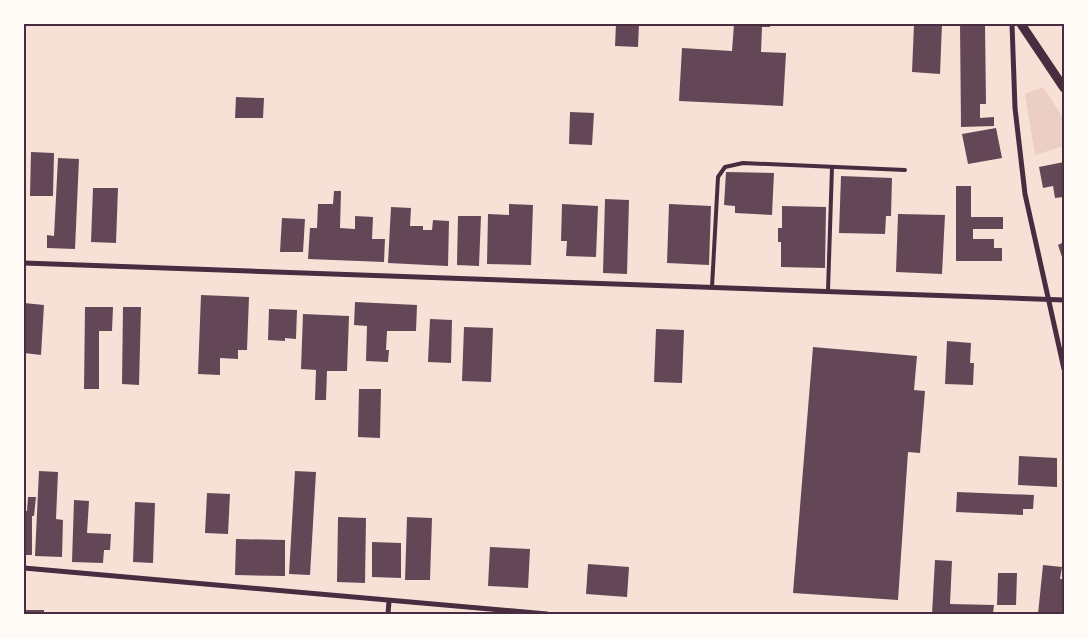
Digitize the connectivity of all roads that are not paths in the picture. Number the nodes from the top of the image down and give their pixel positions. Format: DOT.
graph roads {
  1 [pos="1012,24"];
  2 [pos="1021,24"];
  3 [pos="1064,88"];
  4 [pos="832,167"];
  5 [pos="905,170"];
  6 [pos="24,263"];
  7 [pos="712,287"];
  8 [pos="828,291"];
  9 [pos="1049,299"];
  10 [pos="1064,300"];
  11 [pos="1064,369"];
  12 [pos="24,568"];
  13 [pos="389,601"];
  14 [pos="388,614"];
  15 [pos="547,614"];
  1 -- 9 [label="street"];
  2 -- 3 [label="street"];
  4 -- 5 [label="lane"];
  4 -- 7 [label="lane"];
  4 -- 8 [label="lane"];
  6 -- 7 [label="street"];
  7 -- 8 [label="street"];
  8 -- 9 [label="street"];
  9 -- 10 [label="street"];
  9 -- 11 [label="street"];
  12 -- 13 [label="street"];
  13 -- 14 [label="street"];
  13 -- 15 [label="street"];
}
